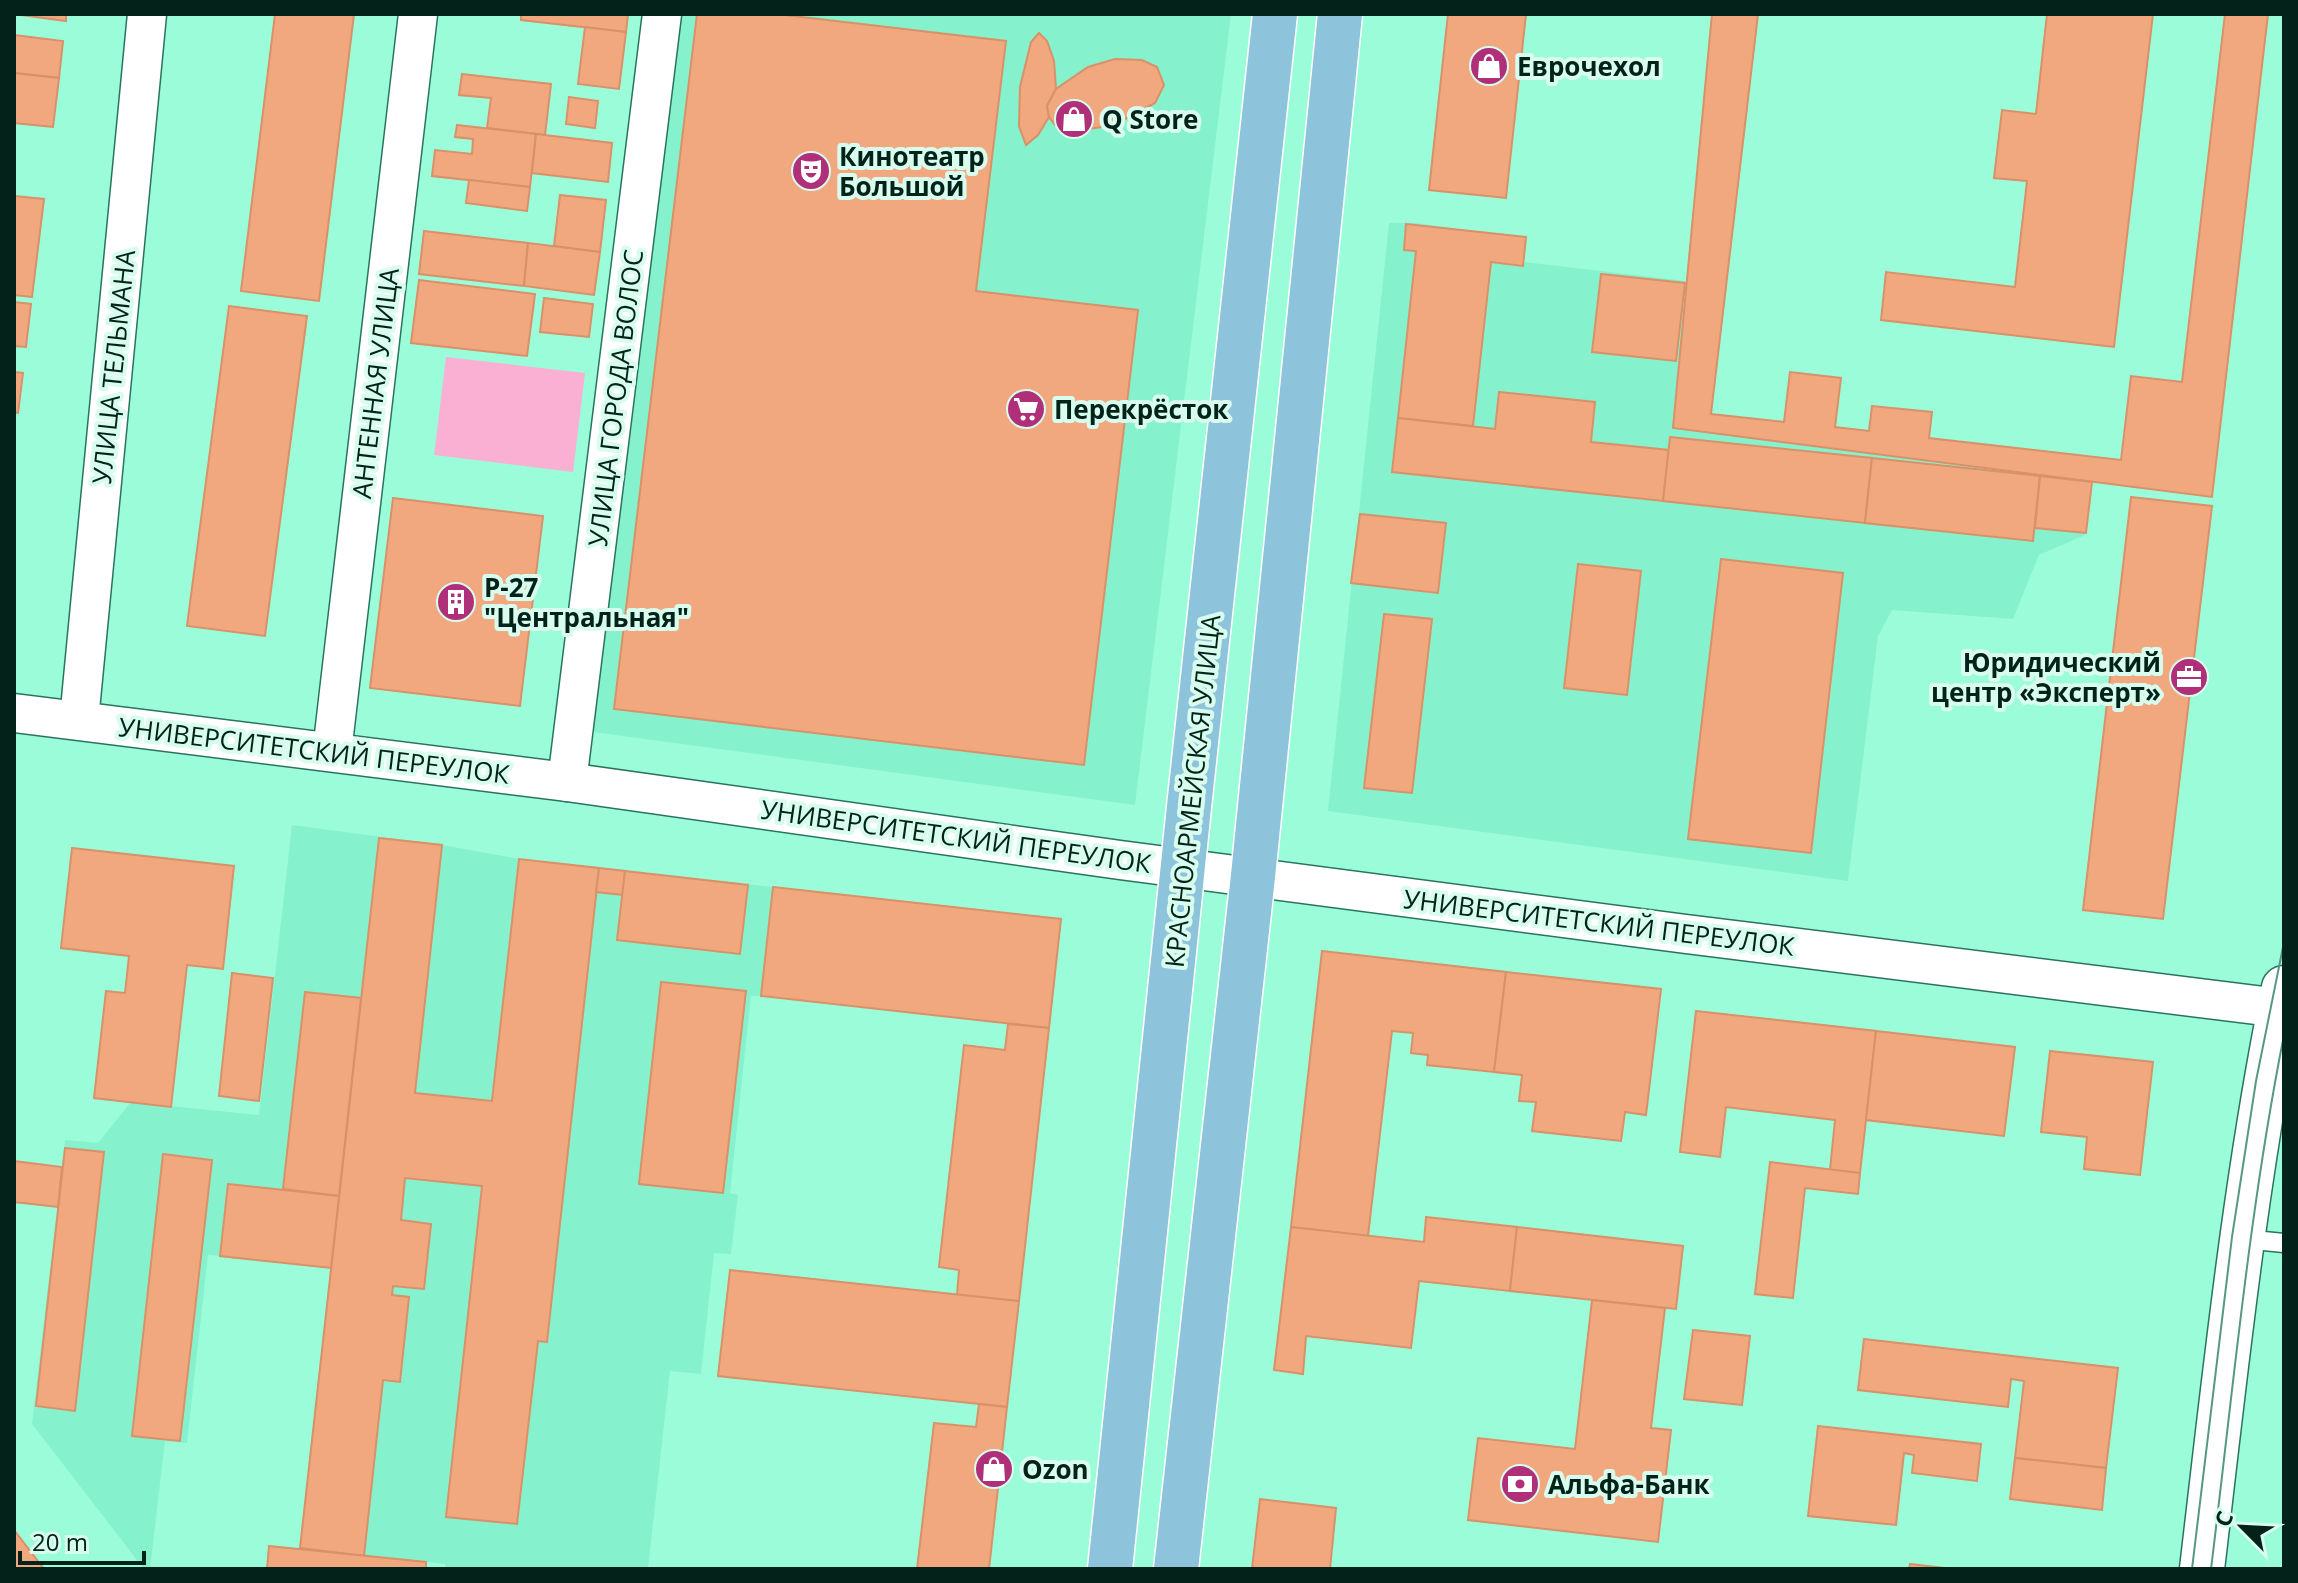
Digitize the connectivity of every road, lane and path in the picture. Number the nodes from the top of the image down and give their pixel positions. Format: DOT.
graph roads {
  1 [pos="147,14"];
  2 [pos="418,14"];
  3 [pos="662,14"];
  4 [pos="1275,14"];
  5 [pos="1340,14"];
  6 [pos="14,713"];
  7 [pos="79,720"];
  8 [pos="332,752"];
  9 [pos="567,782"];
  10 [pos="1183,868"];
  11 [pos="1253,876"];
  12 [pos="2283,1001"];
  13 [pos="2242,1239"];
  14 [pos="2284,1243"];
  15 [pos="1110,1569"];
  16 [pos="1176,1569"];
  17 [pos="2202,1569"];
  1 -- 7 [label="street, УЛИЦА ТЕЛЬМАНА"];
  2 -- 8 [label="street, АНТЕННАЯ УЛИЦА"];
  3 -- 9 [label="street, УЛИЦА ГОРОДА ВОЛОС"];
  4 -- 10 [label="main road, КРАСНОАРМЕЙСКАЯ УЛИЦА"];
  5 -- 11 [label="main road"];
  6 -- 7 [label="street, УНИВЕРСИТЕТСКИЙ ПЕРЕУЛОК"];
  7 -- 8 [label="street, УНИВЕРСИТЕТСКИЙ ПЕРЕУЛОК"];
  8 -- 9 [label="street, УНИВЕРСИТЕТСКИЙ ПЕРЕУЛОК"];
  9 -- 10 [label="street, УНИВЕРСИТЕТСКИЙ ПЕРЕУЛОК"];
  10 -- 11 [label="street, УНИВЕРСИТЕТСКИЙ ПЕРЕУЛОК"];
  10 -- 15 [label="main road, КРАСНОАРМЕЙСКАЯ УЛИЦА"];
  11 -- 12 [label="street, УНИВЕРСИТЕТСКИЙ ПЕРЕУЛОК"];
  11 -- 16 [label="main road"];
  12 -- 13 [label="main road"];
  13 -- 14 [label="lane"];
  13 -- 17 [label="main road"];
}
